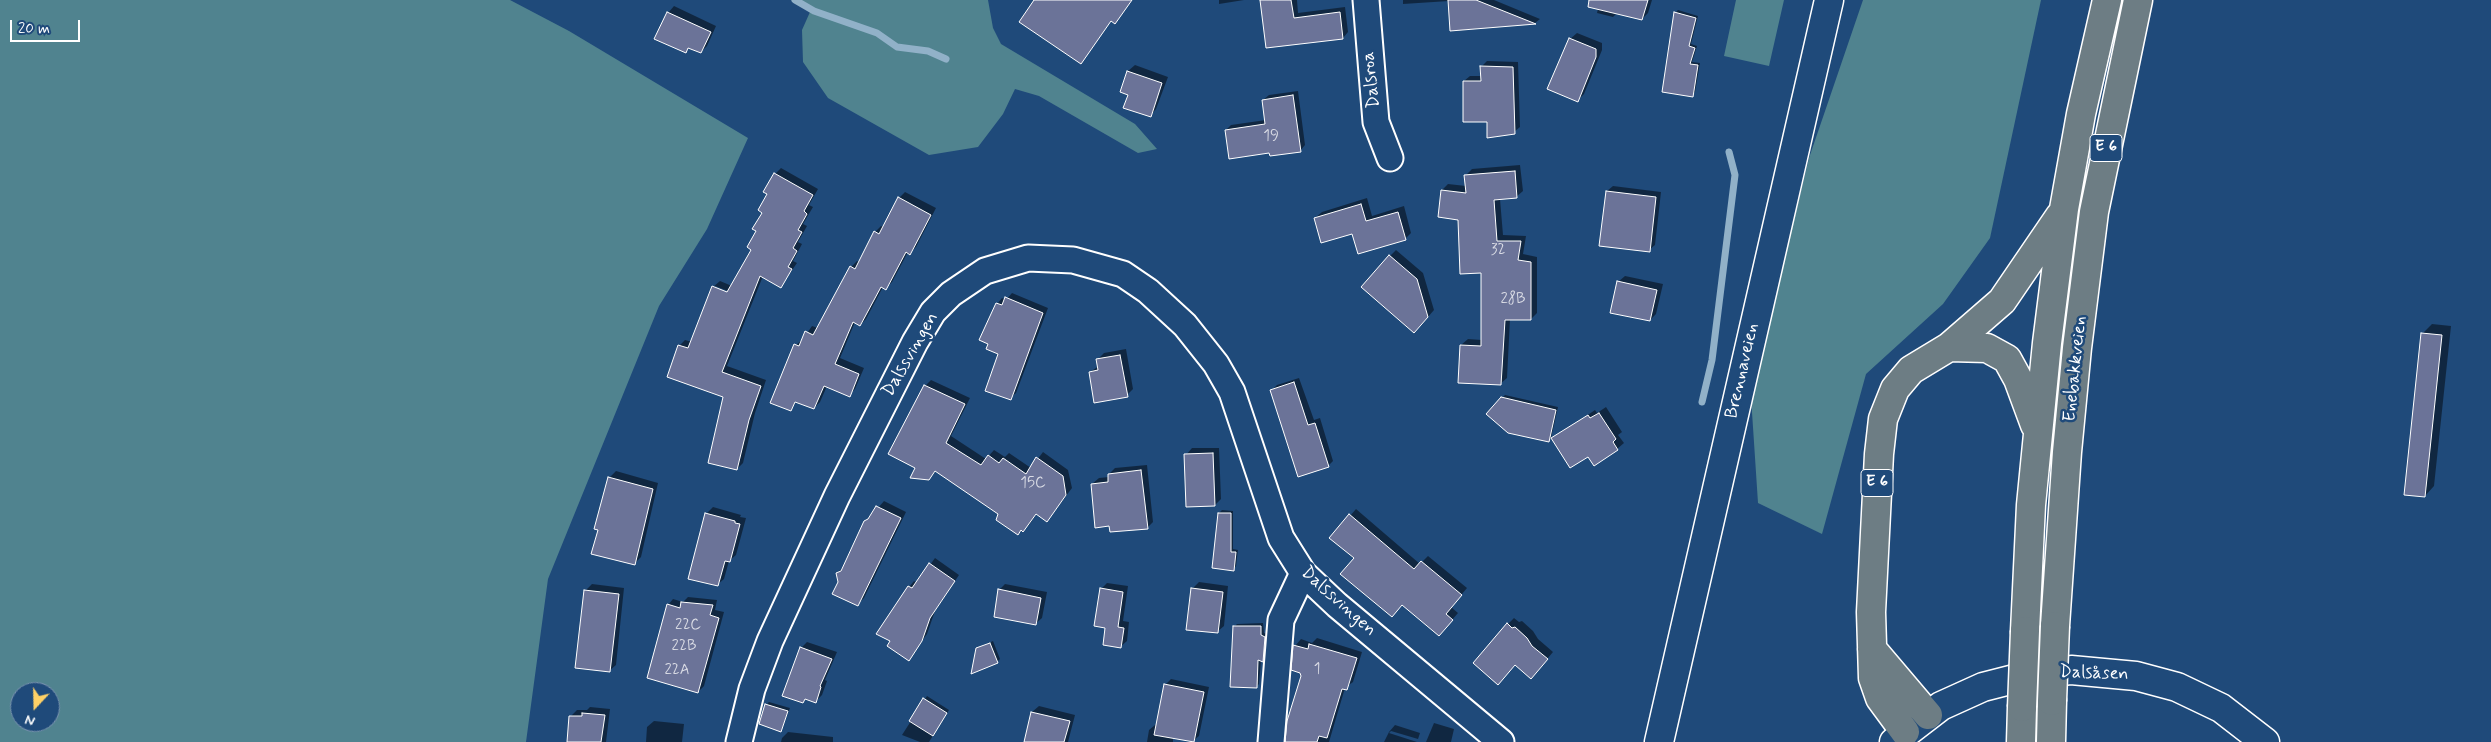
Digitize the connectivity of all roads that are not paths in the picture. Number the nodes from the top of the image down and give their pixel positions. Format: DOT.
graph roads {
  1 [pos="1366,0"];
  2 [pos="1829,0"];
  3 [pos="2107,0"];
  4 [pos="2138,0"];
  5 [pos="1390,158"];
  6 [pos="2064,210"];
  7 [pos="1949,347"];
  8 [pos="2038,432"];
  9 [pos="1303,574"];
  10 [pos="1872,649"];
  11 [pos="1928,715"];
  12 [pos="1899,737"];
  13 [pos="739,742"];
  14 [pos="1270,742"];
  15 [pos="1501,742"];
  16 [pos="1659,742"];
  17 [pos="2021,742"];
  18 [pos="2051,742"];
  19 [pos="2265,742"];
  1 -- 5 [label="street, Dalsroa"];
  2 -- 16 [label="street, Brennaveien"];
  3 -- 6 [label="highway, Enebakkveien / E 6"];
  4 -- 18 [label="highway, Enebakkveien / E 6, bridge"];
  6 -- 7 [label="highway, E 6"];
  6 -- 8 [label="highway, Enebakkveien / E 6"];
  7 -- 8 [label="highway"];
  7 -- 10 [label="highway, E 6"];
  8 -- 17 [label="highway, Enebakkveien / E 6, bridge"];
  9 -- 13 [label="street, Dalssvingen"];
  9 -- 14 [label="street"];
  9 -- 15 [label="street, Dalssvingen"];
  10 -- 11 [label="highway"];
  10 -- 12 [label="highway, E 6"];
  11 -- 12 [label="street, Dalsåsen"];
  11 -- 19 [label="street, Dalsåsen"];
}
